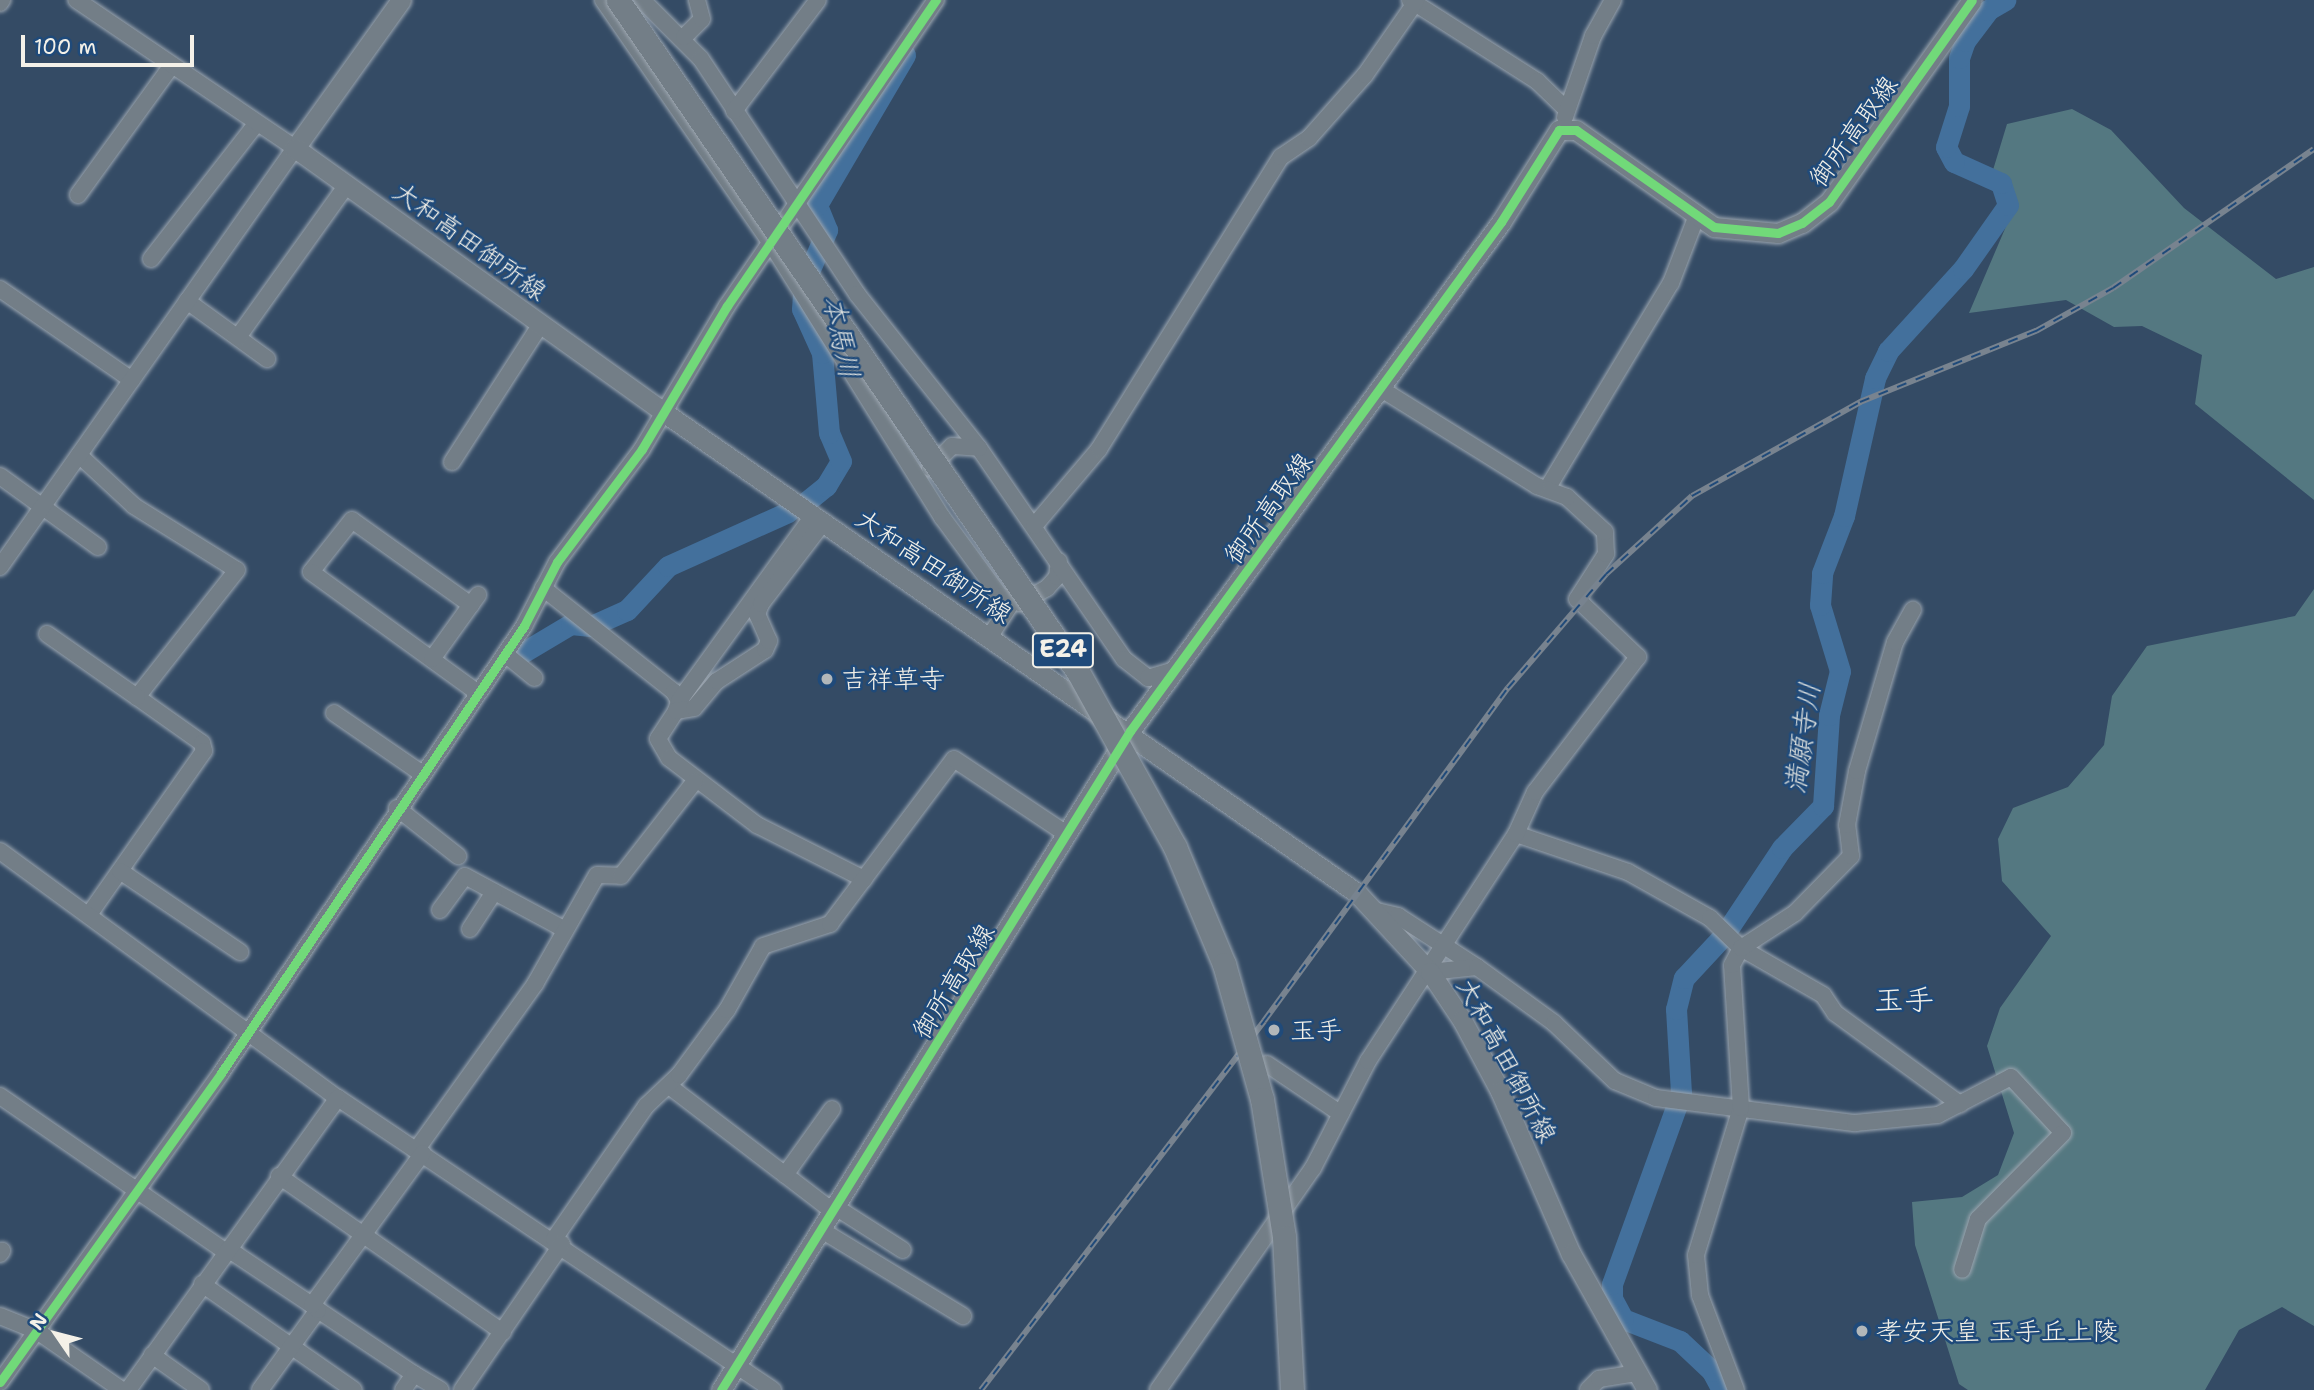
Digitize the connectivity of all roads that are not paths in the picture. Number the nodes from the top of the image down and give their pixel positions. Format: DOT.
graph roads {
  1 [pos="75,0"];
  2 [pos="401,0"];
  3 [pos="603,0"];
  4 [pos="618,0"];
  5 [pos="642,0"];
  6 [pos="697,0"];
  7 [pos="818,0"];
  8 [pos="936,0"];
  9 [pos="1613,0"];
  10 [pos="1972,0"];
  11 [pos="1412,1"];
  12 [pos="684,37"];
  13 [pos="172,65"];
  14 [pos="734,111"];
  15 [pos="1565,118"];
  16 [pos="257,123"];
  17 [pos="295,148"];
  18 [pos="347,185"];
  19 [pos="78,195"];
  20 [pos="794,205"];
  21 [pos="1696,218"];
  22 [pos="772,245"];
  23 [pos="151,259"];
  24 [pos="0,289"];
  25 [pos="187,301"];
  26 [pos="541,324"];
  27 [pos="238,337"];
  28 [pos="267,359"];
  29 [pos="132,380"];
  30 [pos="1381,389"];
  31 [pos="662,411"];
  32 [pos="979,447"];
  33 [pos="79,455"];
  34 [pos="452,462"];
  35 [pos="0,476"];
  36 [pos="1547,489"];
  37 [pos="926,490"];
  38 [pos="42,508"];
  39 [pos="818,520"];
  40 [pos="1034,526"];
  41 [pos="98,547"];
  42 [pos="1059,561"];
  43 [pos="0,567"];
  44 [pos="543,588"];
  45 [pos="1011,604"];
  46 [pos="1913,610"];
  47 [pos="47,634"];
  48 [pos="990,636"];
  49 [pos="505,654"];
  50 [pos="432,659"];
  51 [pos="1175,670"];
  52 [pos="535,678"];
  53 [pos="477,692"];
  54 [pos="137,698"];
  55 [pos="678,706"];
  56 [pos="334,713"];
  57 [pos="1130,731"];
  58 [pos="421,773"];
  59 [pos="695,781"];
  60 [pos="397,808"];
  61 [pos="1516,834"];
  62 [pos="1068,835"];
  63 [pos="0,851"];
  64 [pos="458,856"];
  65 [pos="120,871"];
  66 [pos="864,879"];
  67 [pos="494,892"];
  68 [pos="440,910"];
  69 [pos="1377,911"];
  70 [pos="91,912"];
  71 [pos="470,929"];
  72 [pos="564,929"];
  73 [pos="1446,947"];
  74 [pos="1741,948"];
  75 [pos="240,951"];
  76 [pos="1477,967"];
  77 [pos="1430,972"];
  78 [pos="248,1033"];
  79 [pos="1267,1064"];
  80 [pos="669,1086"];
  81 [pos="0,1096"];
  82 [pos="338,1098"];
  83 [pos="1960,1104"];
  84 [pos="1741,1108"];
  85 [pos="832,1109"];
  86 [pos="1341,1114"];
  87 [pos="420,1151"];
  88 [pos="785,1175"];
  89 [pos="279,1176"];
  90 [pos="136,1191"];
  91 [pos="836,1210"];
  92 [pos="822,1231"];
  93 [pos="360,1237"];
  94 [pos="558,1242"];
  95 [pos="227,1250"];
  96 [pos="903,1250"];
  97 [pos="1962,1270"];
  98 [pos="202,1284"];
  99 [pos="315,1307"];
  100 [pos="0,1316"];
  101 [pos="963,1316"];
  102 [pos="37,1331"];
  103 [pos="503,1332"];
  104 [pos="293,1347"];
  105 [pos="152,1355"];
  106 [pos="738,1366"];
  107 [pos="414,1374"];
  108 [pos="0,1382"];
  109 [pos="1641,1382"];
  110 [pos="122,1390"];
  111 [pos="128,1390"];
  112 [pos="201,1390"];
  113 [pos="260,1390"];
  114 [pos="354,1390"];
  115 [pos="403,1390"];
  116 [pos="441,1390"];
  117 [pos="462,1390"];
  118 [pos="721,1390"];
  119 [pos="773,1390"];
  120 [pos="1158,1390"];
  121 [pos="1292,1390"];
  122 [pos="1588,1390"];
  123 [pos="1736,1390"];
  1 -- 13 [label="street"];
  2 -- 17 [label="main road"];
  3 -- 22 [label="street"];
  4 -- 121 [label="highway, E24, bridge"];
  5 -- 12 [label="street"];
  6 -- 12 [label="street"];
  7 -- 14 [label="street"];
  8 -- 20 [label="street"];
  9 -- 15 [label="street"];
  10 -- 21 [label="main road, 御所高取線"];
  11 -- 15 [label="street"];
  11 -- 40 [label="street"];
  12 -- 14 [label="street"];
  13 -- 16 [label="street"];
  13 -- 19 [label="street"];
  14 -- 20 [label="street"];
  15 -- 21 [label="main road, 御所高取線"];
  15 -- 30 [label="main road, 御所高取線"];
  16 -- 17 [label="street"];
  16 -- 23 [label="street"];
  17 -- 18 [label="main road, 大和高田御所線"];
  17 -- 25 [label="street"];
  18 -- 26 [label="main road, 大和高田御所線"];
  18 -- 27 [label="street"];
  20 -- 22 [label="street"];
  20 -- 32 [label="street"];
  21 -- 36 [label="street"];
  22 -- 31 [label="street"];
  22 -- 37 [label="street"];
  24 -- 29 [label="street"];
  25 -- 27 [label="street"];
  25 -- 29 [label="street"];
  26 -- 31 [label="main road, 大和高田御所線"];
  26 -- 34 [label="street"];
  27 -- 28 [label="street"];
  29 -- 33 [label="street"];
  30 -- 36 [label="street"];
  30 -- 51 [label="main road, 御所高取線"];
  31 -- 39 [label="main road, 大和高田御所線"];
  31 -- 44 [label="street"];
  32 -- 37 [label="street"];
  32 -- 40 [label="street"];
  33 -- 38 [label="street"];
  33 -- 54 [label="street"];
  35 -- 38 [label="street"];
  36 -- 61 [label="street"];
  37 -- 45 [label="street"];
  38 -- 41 [label="street"];
  38 -- 43 [label="street"];
  39 -- 48 [label="main road, 大和高田御所線"];
  39 -- 55 [label="street"];
  39 -- 55 [label="street"];
  40 -- 42 [label="street"];
  42 -- 45 [label="street"];
  42 -- 51 [label="street"];
  44 -- 49 [label="street"];
  44 -- 55 [label="street"];
  45 -- 48 [label="street"];
  46 -- 74 [label="street"];
  47 -- 54 [label="street"];
  48 -- 57 [label="main road, 大和高田御所線"];
  49 -- 52 [label="street"];
  49 -- 53 [label="street"];
  50 -- 50 [label="street"];
  50 -- 53 [label="street"];
  51 -- 57 [label="main road, 御所高取線"];
  53 -- 58 [label="street"];
  54 -- 65 [label="street"];
  55 -- 59 [label="street"];
  56 -- 58 [label="street"];
  57 -- 62 [label="main road, 御所高取線"];
  57 -- 69 [label="main road, 大和高田御所線"];
  58 -- 60 [label="street"];
  59 -- 66 [label="street"];
  59 -- 72 [label="street"];
  60 -- 64 [label="street"];
  60 -- 78 [label="street"];
  61 -- 73 [label="street"];
  61 -- 74 [label="street"];
  62 -- 66 [label="street"];
  62 -- 91 [label="main road, 御所高取線"];
  63 -- 70 [label="street"];
  65 -- 70 [label="street"];
  65 -- 75 [label="street"];
  66 -- 80 [label="street"];
  67 -- 68 [label="street"];
  67 -- 71 [label="street"];
  67 -- 72 [label="street"];
  69 -- 73 [label="street"];
  69 -- 77 [label="main road, 大和高田御所線"];
  70 -- 78 [label="street"];
  72 -- 87 [label="street"];
  73 -- 76 [label="street"];
  73 -- 77 [label="street"];
  74 -- 83 [label="street"];
  74 -- 84 [label="street"];
  76 -- 77 [label="street"];
  76 -- 84 [label="street"];
  77 -- 86 [label="street"];
  77 -- 109 [label="main road, 大和高田御所線"];
  78 -- 82 [label="street"];
  78 -- 90 [label="street"];
  79 -- 86 [label="street"];
  80 -- 88 [label="street"];
  80 -- 94 [label="street"];
  81 -- 90 [label="street"];
  82 -- 87 [label="street"];
  82 -- 89 [label="street"];
  83 -- 84 [label="street"];
  83 -- 97 [label="street"];
  84 -- 123 [label="street"];
  85 -- 88 [label="street"];
  86 -- 120 [label="street"];
  87 -- 93 [label="street"];
  87 -- 94 [label="street"];
  88 -- 91 [label="street"];
  89 -- 93 [label="street"];
  89 -- 95 [label="street"];
  90 -- 95 [label="street"];
  90 -- 102 [label="street"];
  91 -- 92 [label="main road, 御所高取線"];
  91 -- 96 [label="street"];
  92 -- 101 [label="street"];
  92 -- 106 [label="main road, 御所高取線"];
  93 -- 99 [label="street"];
  93 -- 103 [label="street"];
  94 -- 103 [label="street"];
  94 -- 106 [label="street"];
  95 -- 98 [label="street"];
  95 -- 99 [label="street"];
  98 -- 104 [label="street"];
  98 -- 105 [label="street"];
  99 -- 104 [label="street"];
  99 -- 107 [label="street"];
  100 -- 102 [label="street"];
  102 -- 108 [label="street"];
  102 -- 110 [label="street"];
  103 -- 117 [label="street"];
  104 -- 113 [label="street"];
  104 -- 114 [label="street"];
  105 -- 111 [label="street"];
  105 -- 112 [label="street"];
  106 -- 118 [label="main road, 御所高取線"];
  106 -- 119 [label="street"];
  107 -- 115 [label="street"];
  107 -- 116 [label="street"];
  109 -- 122 [label="street"];
}
